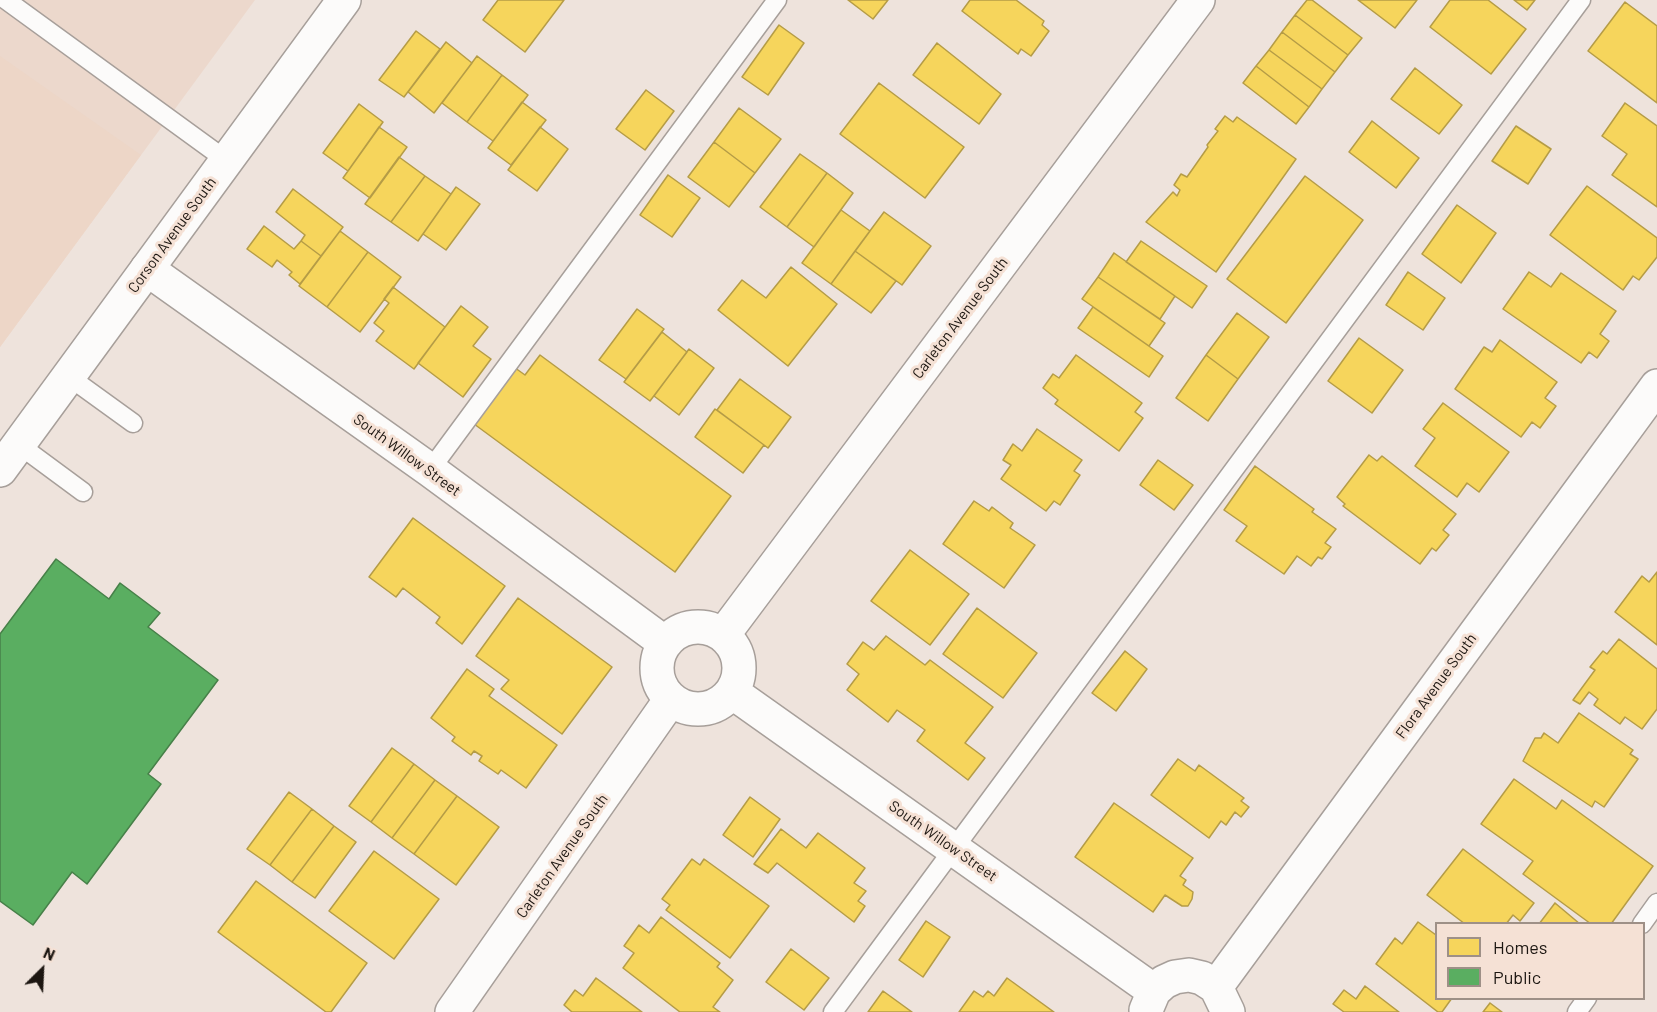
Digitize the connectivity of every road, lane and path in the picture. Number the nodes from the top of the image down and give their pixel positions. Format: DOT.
graph roads {
  1 [pos="6,0"];
  2 [pos="344,0"];
  3 [pos="777,0"];
  4 [pos="1198,0"];
  5 [pos="1581,0"];
  6 [pos="226,160"];
  7 [pos="147,269"];
  8 [pos="68,376"];
  9 [pos="1657,386"];
  10 [pos="133,423"];
  11 [pos="9,457"];
  12 [pos="430,470"];
  13 [pos="83,492"];
  14 [pos="723,635"];
  15 [pos="665,643"];
  16 [pos="732,692"];
  17 [pos="672,699"];
  18 [pos="955,850"];
  19 [pos="1657,903"];
  20 [pos="1643,922"];
  21 [pos="1222,999"];
  22 [pos="1586,1000"];
  23 [pos="1150,1002"];
  24 [pos="452,1012"];
  25 [pos="833,1012"];
  26 [pos="1577,1012"];
  1 -- 6 [label="lane"];
  2 -- 6 [label="street, Corson Avenue South"];
  3 -- 12 [label="lane"];
  4 -- 14 [label="street, Carleton Avenue South"];
  5 -- 18 [label="lane"];
  6 -- 7 [label="street, Corson Avenue South"];
  7 -- 8 [label="street, Corson Avenue South"];
  7 -- 12 [label="street, South Willow Street"];
  8 -- 10 [label="lane"];
  8 -- 11 [label="street, Corson Avenue South"];
  9 -- 21 [label="street, Flora Avenue South"];
  11 -- 13 [label="lane"];
  12 -- 15 [label="street, South Willow Street"];
  14 -- 15 [label="street"];
  14 -- 16 [label="street"];
  15 -- 17 [label="street"];
  16 -- 17 [label="street"];
  16 -- 18 [label="street, South Willow Street"];
  17 -- 24 [label="street, Carleton Avenue South"];
  18 -- 23 [label="street, South Willow Street"];
  18 -- 25 [label="lane"];
  19 -- 20 [label="lane"];
  21 -- 23 [label="street"];
  22 -- 26 [label="lane"];
}
